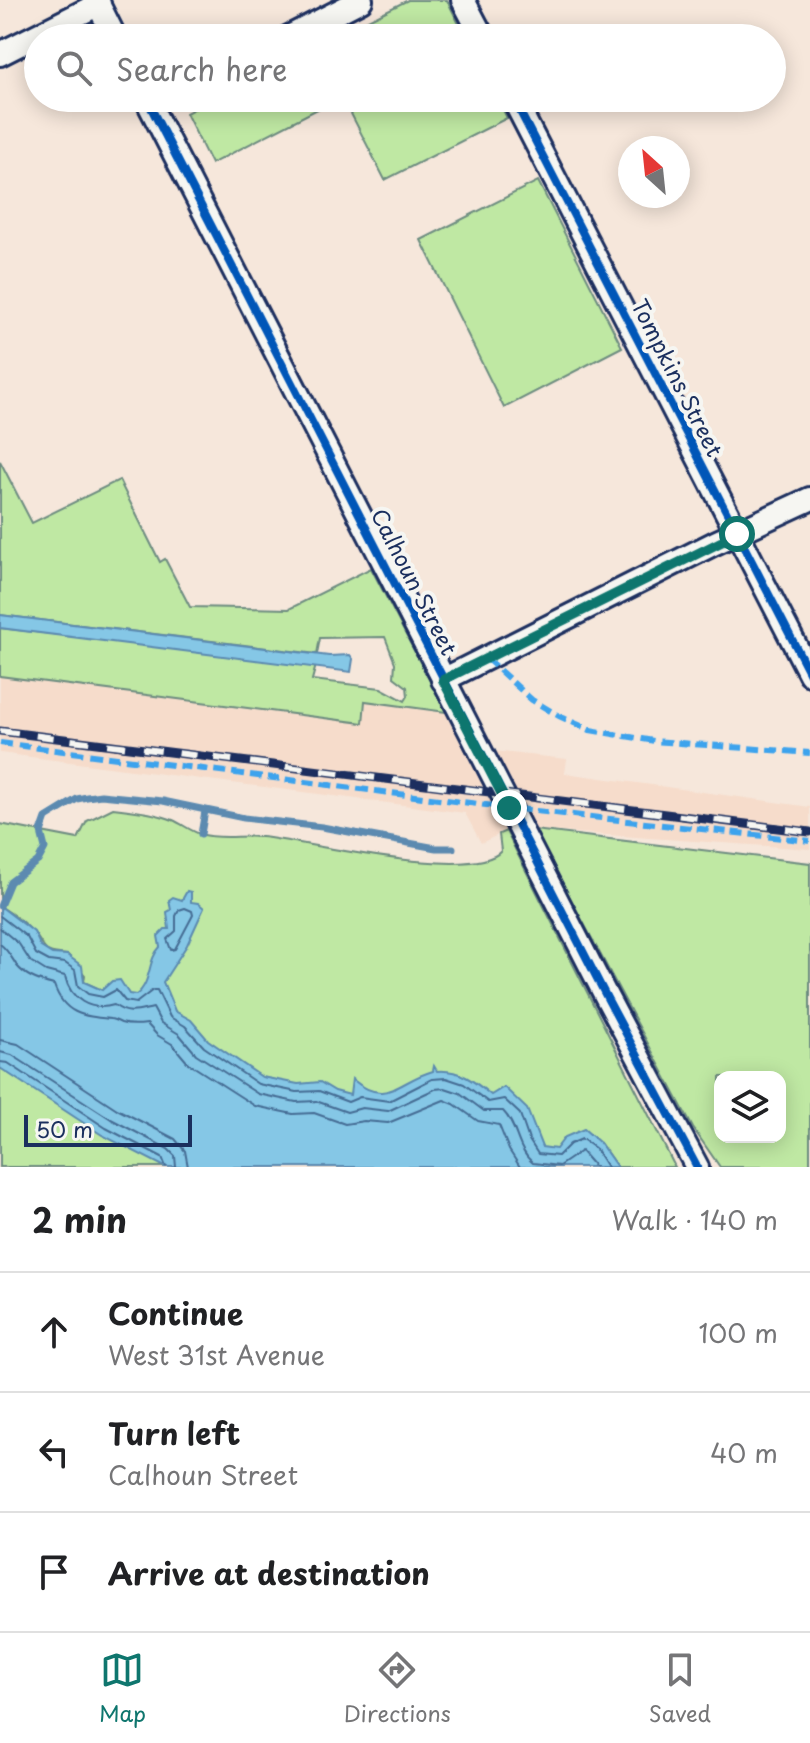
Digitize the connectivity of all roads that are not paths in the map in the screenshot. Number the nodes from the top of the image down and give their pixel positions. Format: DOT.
graph roads {
  1 [pos="361,0"];
  2 [pos="463,0"];
  3 [pos="98,2"];
  4 [pos="57,24"];
  5 [pos="108,24"];
  6 [pos="314,24"];
  7 [pos="476,24"];
  8 [pos="24,41"];
  9 [pos="0,54"];
  10 [pos="160,112"];
  11 [pos="520,112"];
  12 [pos="810,499"];
  13 [pos="737,534"];
  14 [pos="810,674"];
  15 [pos="443,680"];
  16 [pos="697,1167"];
  1 -- 6 [label="street"];
  2 -- 7 [label="street"];
  3 -- 4 [label="street"];
  3 -- 5 [label="street"];
  8 -- 9 [label="street"];
  10 -- 15 [label="street, Calhoun Street"];
  11 -- 13 [label="street, Tompkins Street"];
  12 -- 13 [label="street"];
  13 -- 14 [label="street, Tompkins Street"];
  13 -- 15 [label="street"];
  15 -- 16 [label="street, Calhoun Street"];
}
